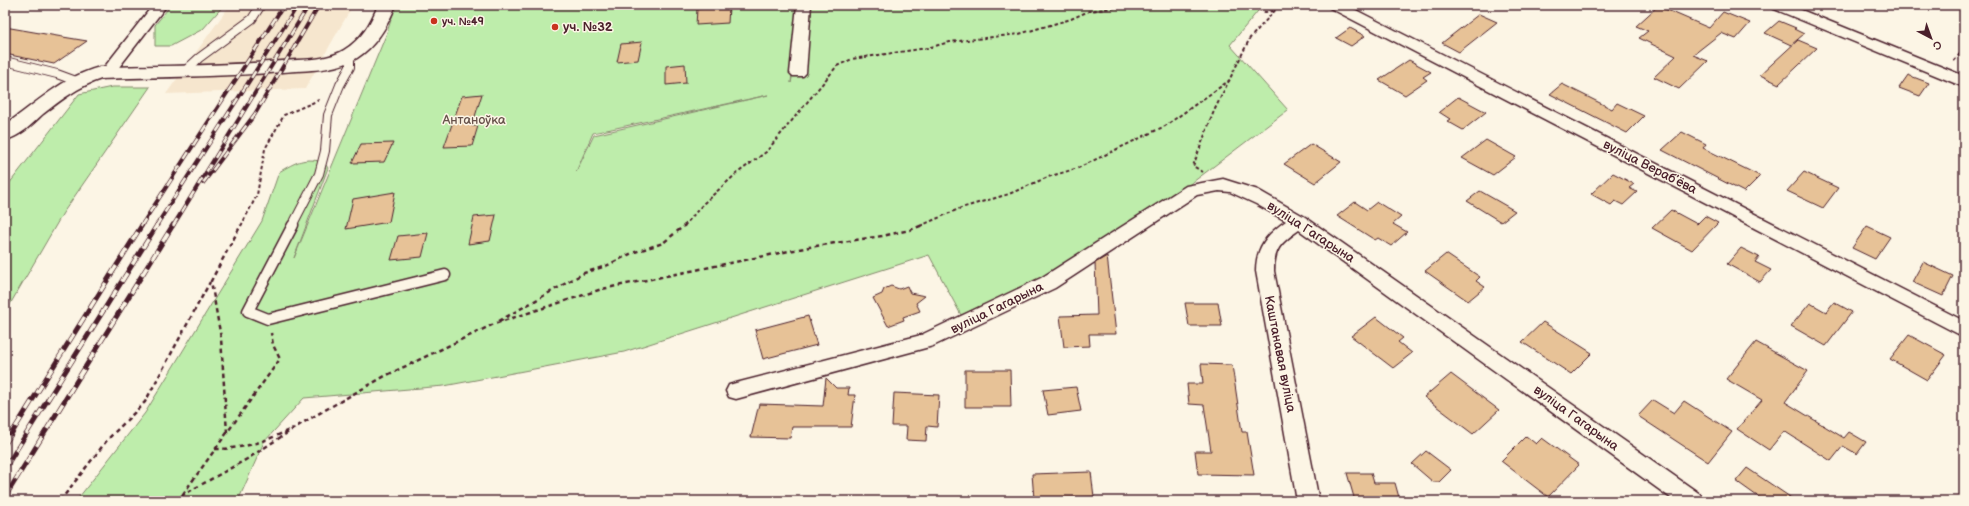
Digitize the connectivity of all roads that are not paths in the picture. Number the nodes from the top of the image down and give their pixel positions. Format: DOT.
graph roads {
  1 [pos="160,5"];
  2 [pos="261,5"];
  3 [pos="387,5"];
  4 [pos="804,5"];
  5 [pos="1336,5"];
  6 [pos="1777,5"];
  7 [pos="350,54"];
  8 [pos="5,61"];
  9 [pos="186,70"];
  10 [pos="108,72"];
  11 [pos="798,72"];
  12 [pos="76,81"];
  13 [pos="1964,82"];
  14 [pos="5,134"];
  15 [pos="1299,221"];
  16 [pos="445,275"];
  17 [pos="1964,330"];
  18 [pos="736,391"];
  19 [pos="1308,501"];
  20 [pos="1692,501"];
  1 -- 10 [label="street"];
  2 -- 9 [label="lane"];
  3 -- 7 [label="street"];
  4 -- 11 [label="street"];
  5 -- 17 [label="street, вуліца Верабʼёва"];
  6 -- 13 [label="street"];
  7 -- 9 [label="street"];
  7 -- 16 [label="lane"];
  8 -- 12 [label="lane"];
  9 -- 10 [label="street"];
  10 -- 12 [label="street"];
  12 -- 14 [label="street"];
  15 -- 18 [label="street, вуліца Гагарына"];
  15 -- 19 [label="street, Каштанавая вуліца"];
  15 -- 20 [label="street, вуліца Гагарына"];
}
